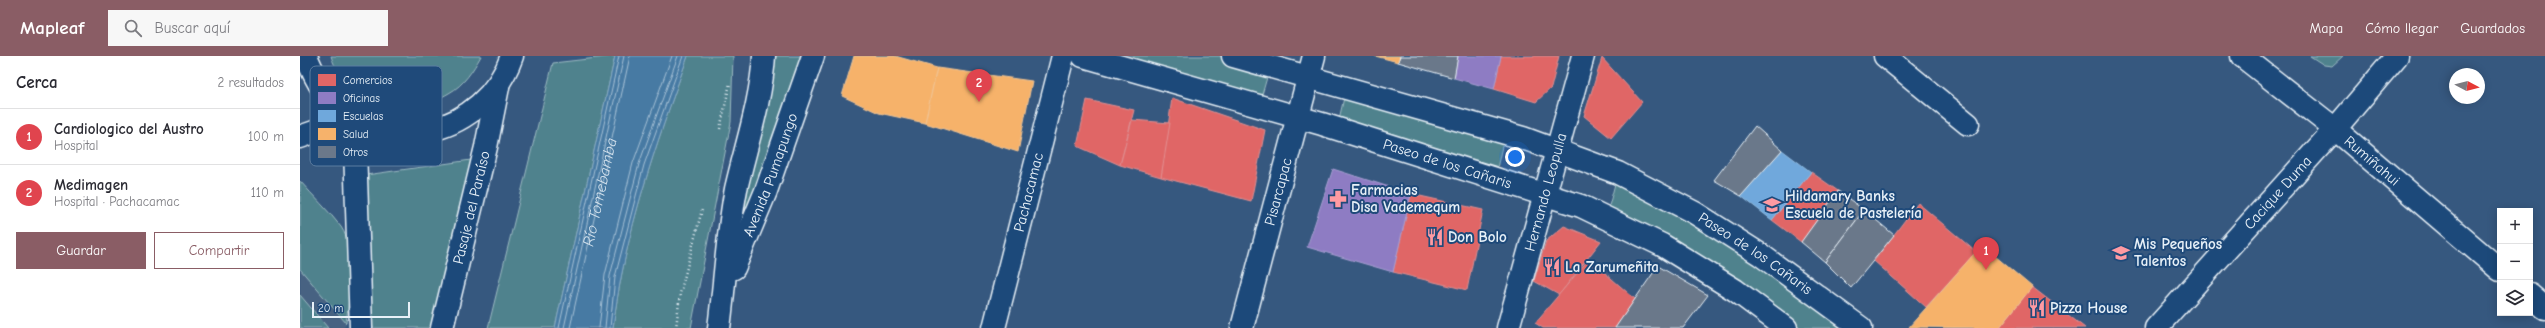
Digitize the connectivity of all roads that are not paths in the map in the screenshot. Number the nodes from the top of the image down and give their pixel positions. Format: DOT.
graph roads {
  1 [pos="306,56"];
  2 [pos="764,56"];
  3 [pos="813,56"];
  4 [pos="1063,56"];
  5 [pos="1083,56"];
  6 [pos="1233,56"];
  7 [pos="1314,56"];
  8 [pos="1583,56"];
  9 [pos="1885,56"];
  10 [pos="2242,56"];
  11 [pos="2396,56"];
  12 [pos="310,66"];
  13 [pos="509,67"];
  14 [pos="1308,77"];
  15 [pos="1297,116"];
  16 [pos="1968,124"];
  17 [pos="442,128"];
  18 [pos="2335,129"];
  19 [pos="310,134"];
  20 [pos="300,138"];
  21 [pos="1557,149"];
  22 [pos="356,166"];
  23 [pos="1545,193"];
  24 [pos="2497,267"];
  25 [pos="724,293"];
  26 [pos="2533,298"];
  27 [pos="2545,308"];
  28 [pos="361,328"];
  29 [pos="442,328"];
  30 [pos="719,328"];
  31 [pos="994,328"];
  32 [pos="1242,328"];
  33 [pos="1508,328"];
  34 [pos="1786,328"];
  35 [pos="1862,328"];
  36 [pos="2156,328"];
  1 -- 12 [label="main road"];
  2 -- 25 [label="main road, Avenida Pumapungo"];
  3 -- 25 [label="main road, Avenida Pumapungo"];
  4 -- 31 [label="main road, Pachacamac"];
  5 -- 15 [label="main road, Paseo de los Cañaris"];
  6 -- 14 [label="main road, Paseo de los Cañaris"];
  7 -- 14 [label="main road, Pisarcapac"];
  8 -- 21 [label="main road, Hernando Leopulla"];
  9 -- 16 [label="main road"];
  10 -- 18 [label="main road, Rumiñahui"];
  11 -- 18 [label="main road, Cacique Duma"];
  13 -- 17 [label="main road"];
  13 -- 29 [label="main road, Pasaje del Paraíso"];
  14 -- 15 [label="main road, Pisarcapac"];
  14 -- 21 [label="main road, Paseo de los Cañaris"];
  15 -- 23 [label="main road, Paseo de los Cañaris"];
  15 -- 32 [label="main road, Pisarcapac"];
  18 -- 24 [label="main road, Rumiñahui"];
  18 -- 36 [label="main road, Cacique Duma"];
  19 -- 20 [label="main road"];
  21 -- 23 [label="main road, Hernando Leopulla"];
  21 -- 35 [label="main road, Paseo de los Cañaris"];
  22 -- 28 [label="main road"];
  23 -- 33 [label="main road, Hernando Leopulla"];
  23 -- 34 [label="main road, Paseo de los Cañaris"];
  25 -- 30 [label="main road, Avenida Pumapungo"];
  26 -- 27 [label="main road"];
}
